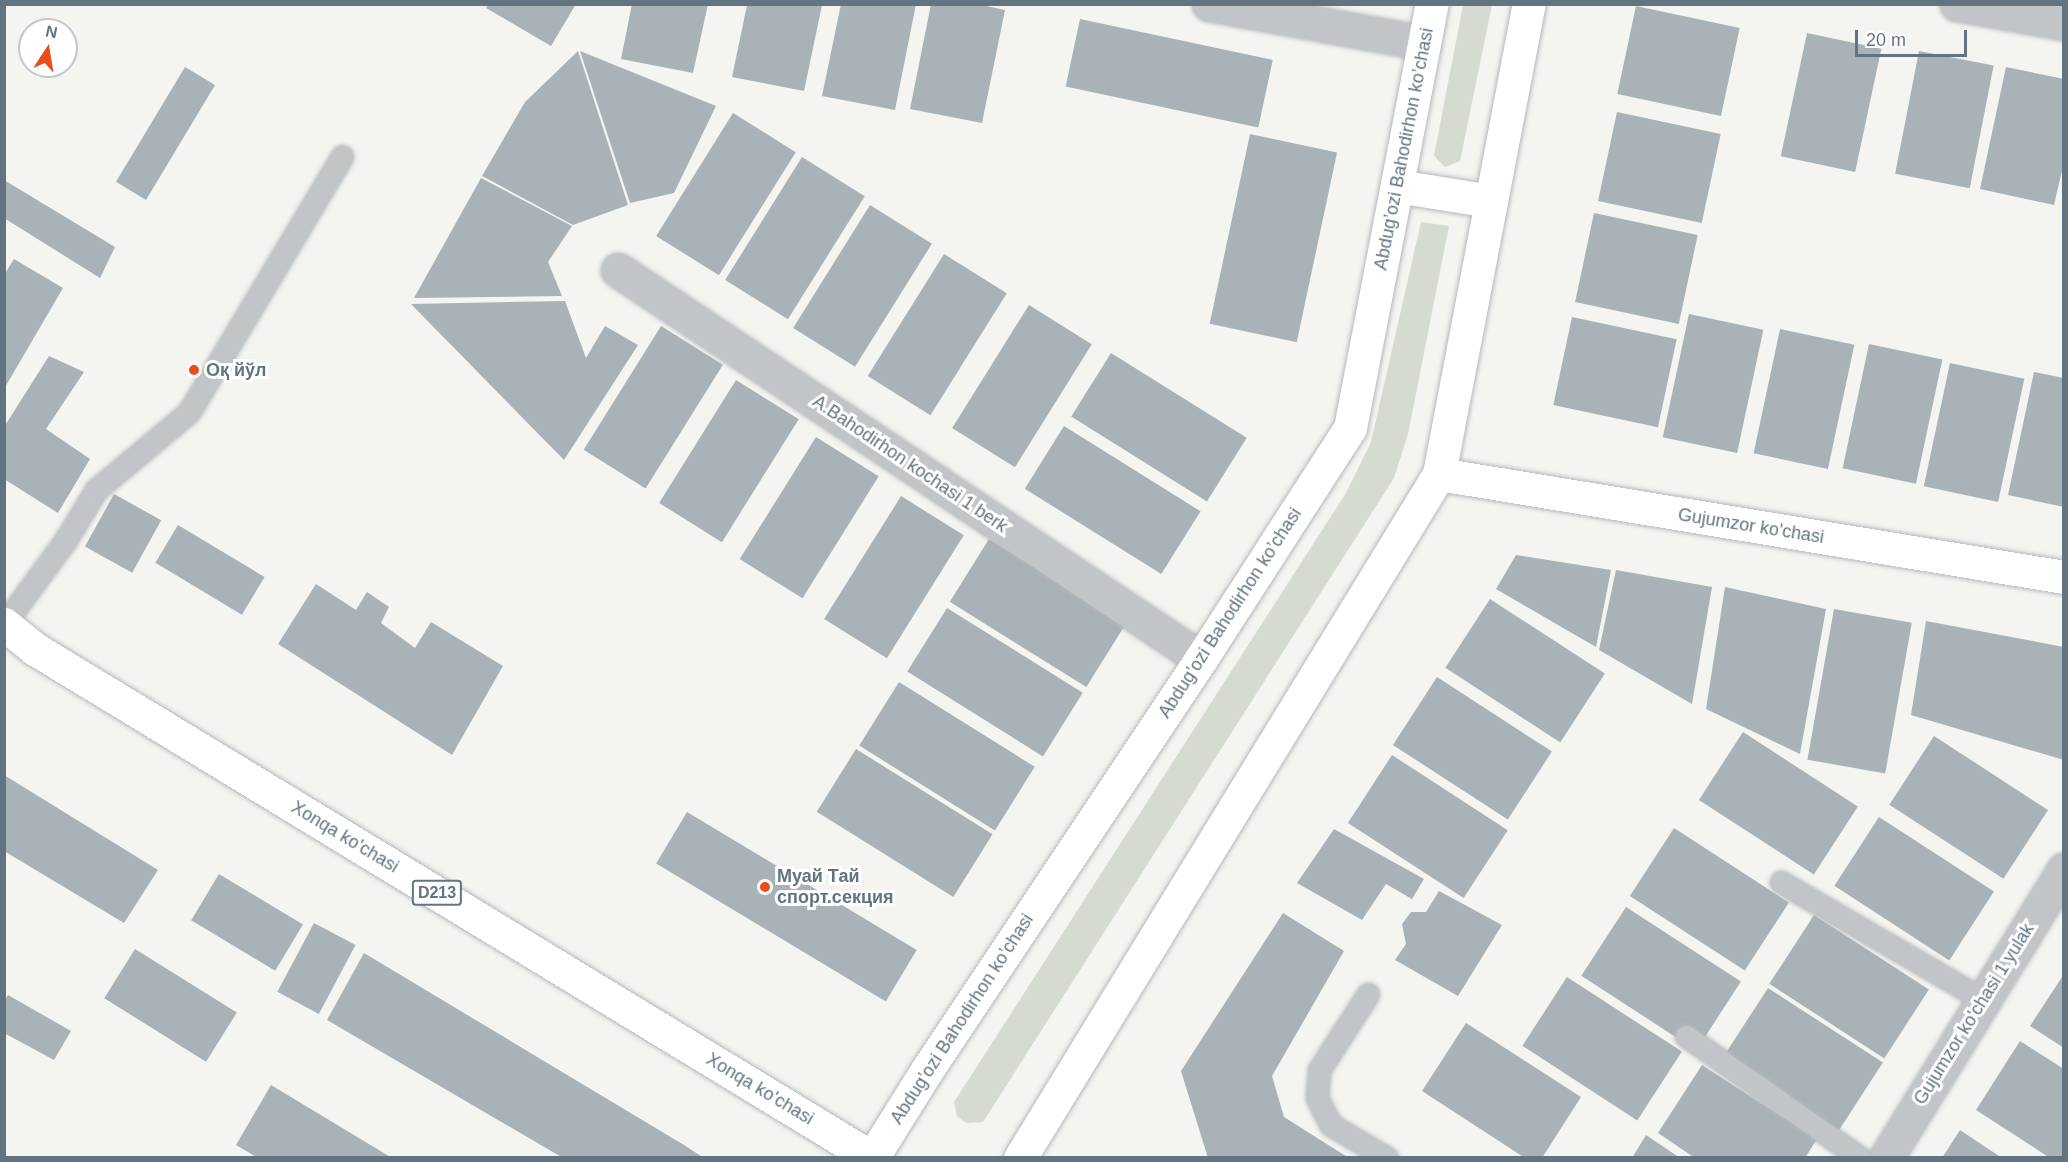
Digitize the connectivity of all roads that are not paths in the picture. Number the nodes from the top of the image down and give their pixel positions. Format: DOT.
graph roads {
  1 [pos="1209,4"];
  2 [pos="1432,4"];
  3 [pos="1529,4"];
  4 [pos="1957,4"];
  5 [pos="2064,23"];
  6 [pos="1424,43"];
  7 [pos="342,156"];
  8 [pos="1397,186"];
  9 [pos="1491,201"];
  10 [pos="618,270"];
  11 [pos="1439,474"];
  12 [pos="2064,578"];
  13 [pos="4,624"];
  14 [pos="1201,659"];
  15 [pos="2064,870"];
  16 [pos="1781,882"];
  17 [pos="1368,994"];
  18 [pos="1982,999"];
  19 [pos="1686,1036"];
  20 [pos="872,1157"];
  21 [pos="1020,1158"];
  22 [pos="1387,1158"];
  23 [pos="1860,1158"];
  24 [pos="1886,1158"];
  1 -- 6 [label="street"];
  2 -- 6 [label="main road, Abdug’ozi Bahodirhon ko’chasi"];
  3 -- 9 [label="main road"];
  4 -- 5 [label="street"];
  6 -- 8 [label="main road, Abdug’ozi Bahodirhon ko’chasi"];
  7 -- 13 [label="lane"];
  8 -- 9 [label="main road"];
  8 -- 14 [label="main road, Abdug’ozi Bahodirhon ko’chasi"];
  9 -- 11 [label="main road"];
  10 -- 14 [label="street, A.Bahodirhon kochasi 1 berk"];
  11 -- 12 [label="main road, Gujumzor ko'chasi"];
  11 -- 21 [label="main road"];
  13 -- 20 [label="main road, Xonqa ko'chasi / D213"];
  14 -- 20 [label="main road, Abdug’ozi Bahodirhon ko’chasi"];
  15 -- 18 [label="street, Gujumzor ko'chasi 1 yulak"];
  16 -- 18 [label="lane"];
  17 -- 22 [label="lane"];
  18 -- 24 [label="street, Gujumzor ko'chasi 1 yulak"];
  19 -- 23 [label="lane"];
}
